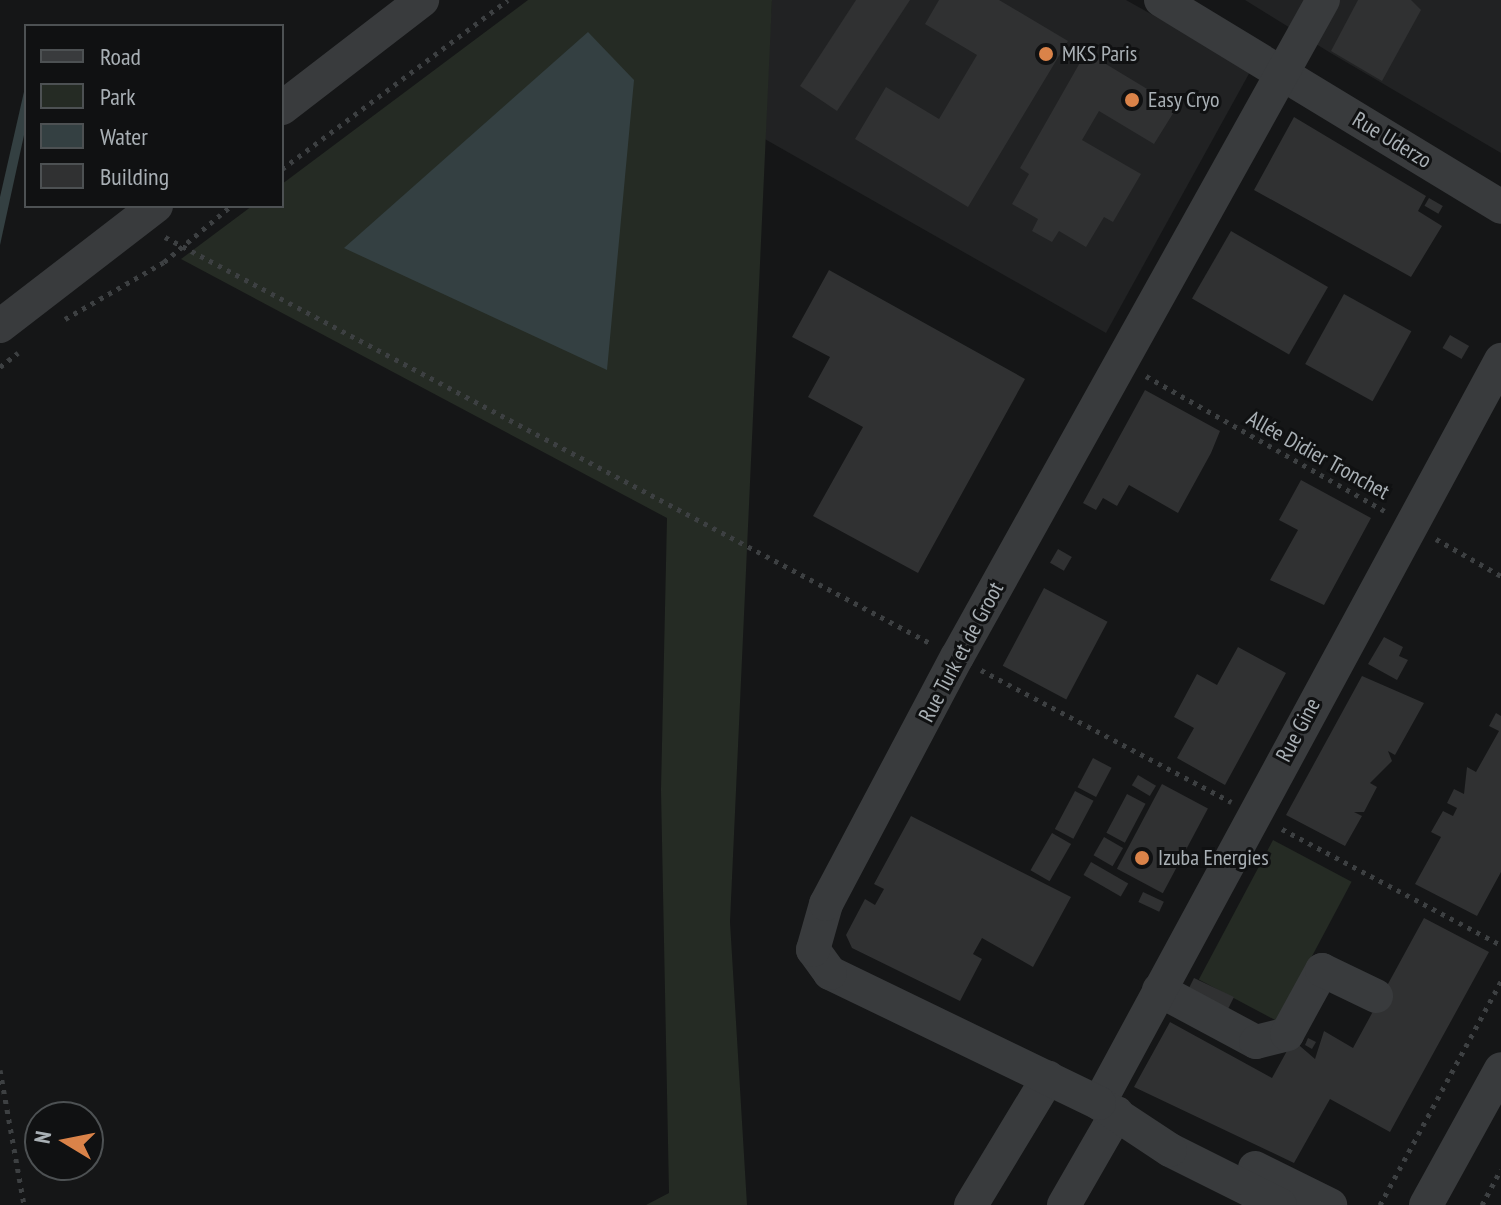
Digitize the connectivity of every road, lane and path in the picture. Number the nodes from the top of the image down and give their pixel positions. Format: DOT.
graph roads {
  1 [pos="422,0"];
  2 [pos="508,0"];
  3 [pos="1161,0"];
  4 [pos="1323,0"];
  5 [pos="1282,74"];
  6 [pos="284,106"];
  7 [pos="284,168"];
  8 [pos="1501,207"];
  9 [pos="228,208"];
  10 [pos="146,214"];
  11 [pos="179,244"];
  12 [pos="58,323"];
  13 [pos="12,338"];
  14 [pos="1501,360"];
  15 [pos="1119,361"];
  16 [pos="0,367"];
  17 [pos="1409,524"];
  18 [pos="1501,576"];
  19 [pos="957,657"];
  20 [pos="1501,981"];
  21 [pos="1159,990"];
  22 [pos="1376,996"];
  23 [pos="1501,1069"];
  24 [pos="0,1070"];
  25 [pos="1048,1078"];
  26 [pos="1122,1116"];
  27 [pos="1501,1170"];
  28 [pos="24,1205"];
  29 [pos="971,1205"];
  30 [pos="1064,1205"];
  31 [pos="1239,1205"];
  32 [pos="1280,1205"];
  33 [pos="1330,1205"];
  34 [pos="1380,1205"];
  35 [pos="1426,1205"];
  36 [pos="1482,1205"];
  1 -- 6 [label="street"];
  2 -- 7 [label="path"];
  3 -- 5 [label="street, Rue Uderzo"];
  4 -- 5 [label="street, Rue Turk et de Groot"];
  5 -- 8 [label="street, Rue Uderzo"];
  5 -- 15 [label="street, Rue Turk et de Groot"];
  9 -- 11 [label="path"];
  10 -- 11 [label="path"];
  10 -- 13 [label="street"];
  11 -- 12 [label="path"];
  11 -- 19 [label="path"];
  13 -- 16 [label="path"];
  14 -- 17 [label="street, Rue Gine"];
  15 -- 17 [label="path, Allée Didier Tronchet"];
  15 -- 19 [label="street, Rue Turk et de Groot"];
  17 -- 18 [label="path, Allée Didier Tronchet"];
  17 -- 21 [label="street, Rue Gine"];
  19 -- 25 [label="street, Rue Turk et de Groot"];
  20 -- 34 [label="path"];
  21 -- 22 [label="street"];
  21 -- 26 [label="street, Rue Gine"];
  23 -- 35 [label="street"];
  24 -- 28 [label="path"];
  25 -- 26 [label="street, Rue Turk et de Groot"];
  25 -- 29 [label="street"];
  26 -- 30 [label="street, Rue Gine"];
  26 -- 31 [label="street"];
  26 -- 32 [label="street"];
  26 -- 33 [label="street"];
  27 -- 36 [label="path"];
}
